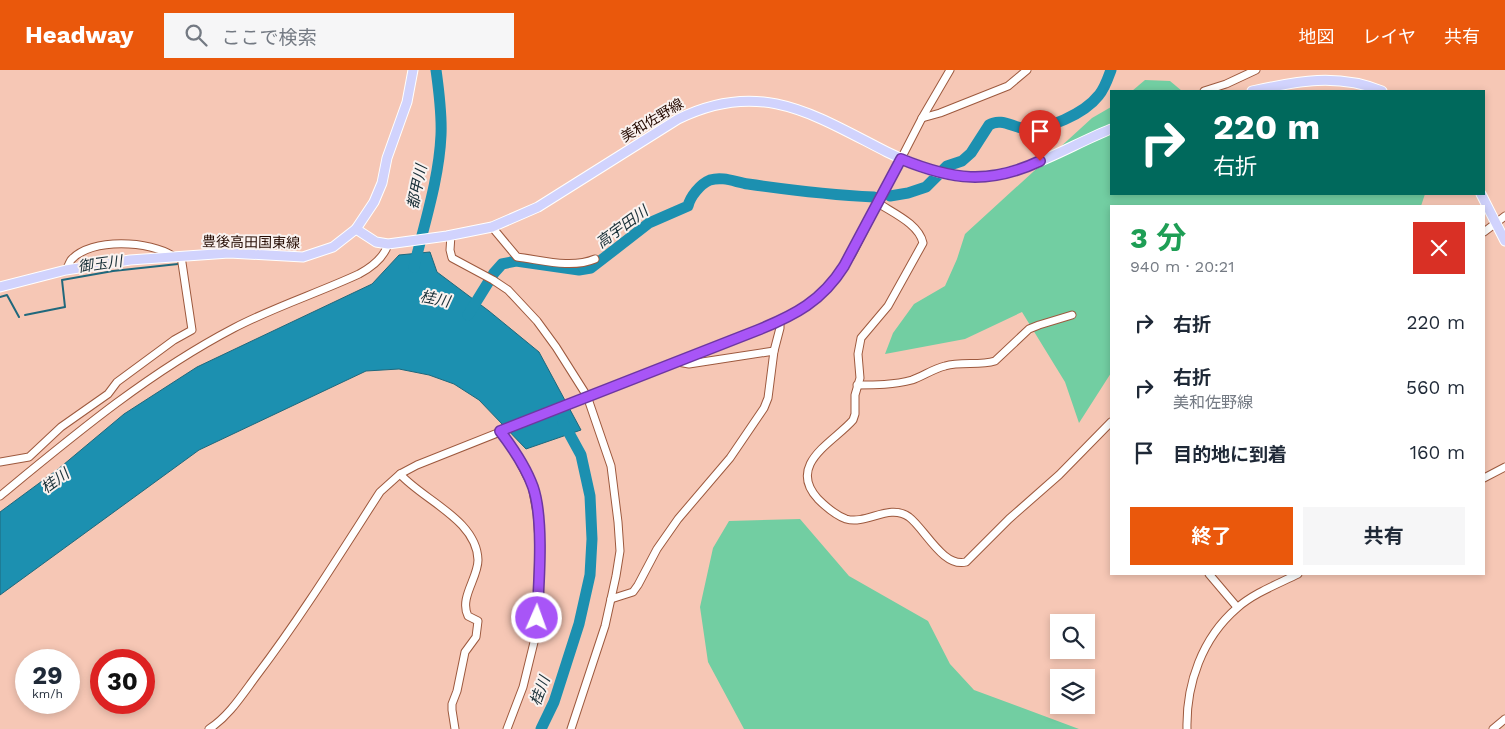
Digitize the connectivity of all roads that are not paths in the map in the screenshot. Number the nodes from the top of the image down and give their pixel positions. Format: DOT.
graph roads {
  1 [pos="413,70"];
  2 [pos="950,70"];
  3 [pos="1027,70"];
  4 [pos="1256,70"];
  5 [pos="1207,90"];
  6 [pos="1256,90"];
  7 [pos="1379,90"];
  8 [pos="922,118"];
  9 [pos="1110,129"];
  10 [pos="901,159"];
  11 [pos="1482,195"];
  12 [pos="878,203"];
  13 [pos="1505,216"];
  14 [pos="1495,222"];
  15 [pos="492,228"];
  16 [pos="356,229"];
  17 [pos="1485,231"];
  18 [pos="449,236"];
  19 [pos="1505,241"];
  20 [pos="392,243"];
  21 [pos="177,256"];
  22 [pos="595,259"];
  23 [pos="66,270"];
  24 [pos="0,287"];
  25 [pos="1072,315"];
  26 [pos="780,321"];
  27 [pos="774,351"];
  28 [pos="677,362"];
  29 [pos="857,385"];
  30 [pos="586,397"];
  31 [pos="1110,423"];
  32 [pos="501,430"];
  33 [pos="0,462"];
  34 [pos="1505,467"];
  35 [pos="400,474"];
  36 [pos="1485,477"];
  37 [pos="0,496"];
  38 [pos="1210,575"];
  39 [pos="1296,575"];
  40 [pos="611,599"];
  41 [pos="1237,607"];
  42 [pos="1505,719"];
  43 [pos="211,729"];
  44 [pos="455,729"];
  45 [pos="508,729"];
  46 [pos="571,729"];
  47 [pos="1187,729"];
  48 [pos="1493,729"];
  1 -- 16 [label="main road, 豊後高田国東線"];
  2 -- 8 [label="street"];
  3 -- 8 [label="street"];
  4 -- 5 [label="street"];
  6 -- 7 [label="main road"];
  8 -- 10 [label="street"];
  9 -- 10 [label="main road, 美和佐野線"];
  10 -- 12 [label="street"];
  10 -- 15 [label="main road, 美和佐野線"];
  11 -- 14 [label="main road"];
  12 -- 26 [label="street"];
  12 -- 29 [label="street"];
  13 -- 14 [label="street"];
  14 -- 17 [label="street"];
  14 -- 19 [label="main road"];
  15 -- 18 [label="main road, 美和佐野線"];
  15 -- 22 [label="street"];
  16 -- 20 [label="main road, 美和佐野線"];
  16 -- 21 [label="main road, 豊後高田国東線"];
  18 -- 20 [label="main road, 美和佐野線"];
  18 -- 30 [label="street"];
  20 -- 37 [label="street"];
  21 -- 23 [label="main road, 豊後高田国東線"];
  21 -- 23 [label="street"];
  21 -- 33 [label="street"];
  23 -- 24 [label="main road, 豊後高田国東線"];
  25 -- 29 [label="street"];
  26 -- 27 [label="street"];
  26 -- 28 [label="street"];
  27 -- 28 [label="street"];
  27 -- 40 [label="street"];
  28 -- 30 [label="street"];
  29 -- 31 [label="street"];
  30 -- 32 [label="street"];
  30 -- 40 [label="street"];
  32 -- 35 [label="street"];
  32 -- 45 [label="street"];
  34 -- 36 [label="street"];
  35 -- 43 [label="street"];
  35 -- 44 [label="street"];
  38 -- 41 [label="street"];
  39 -- 41 [label="street"];
  40 -- 46 [label="street"];
  41 -- 47 [label="street"];
  42 -- 48 [label="street"];
}
